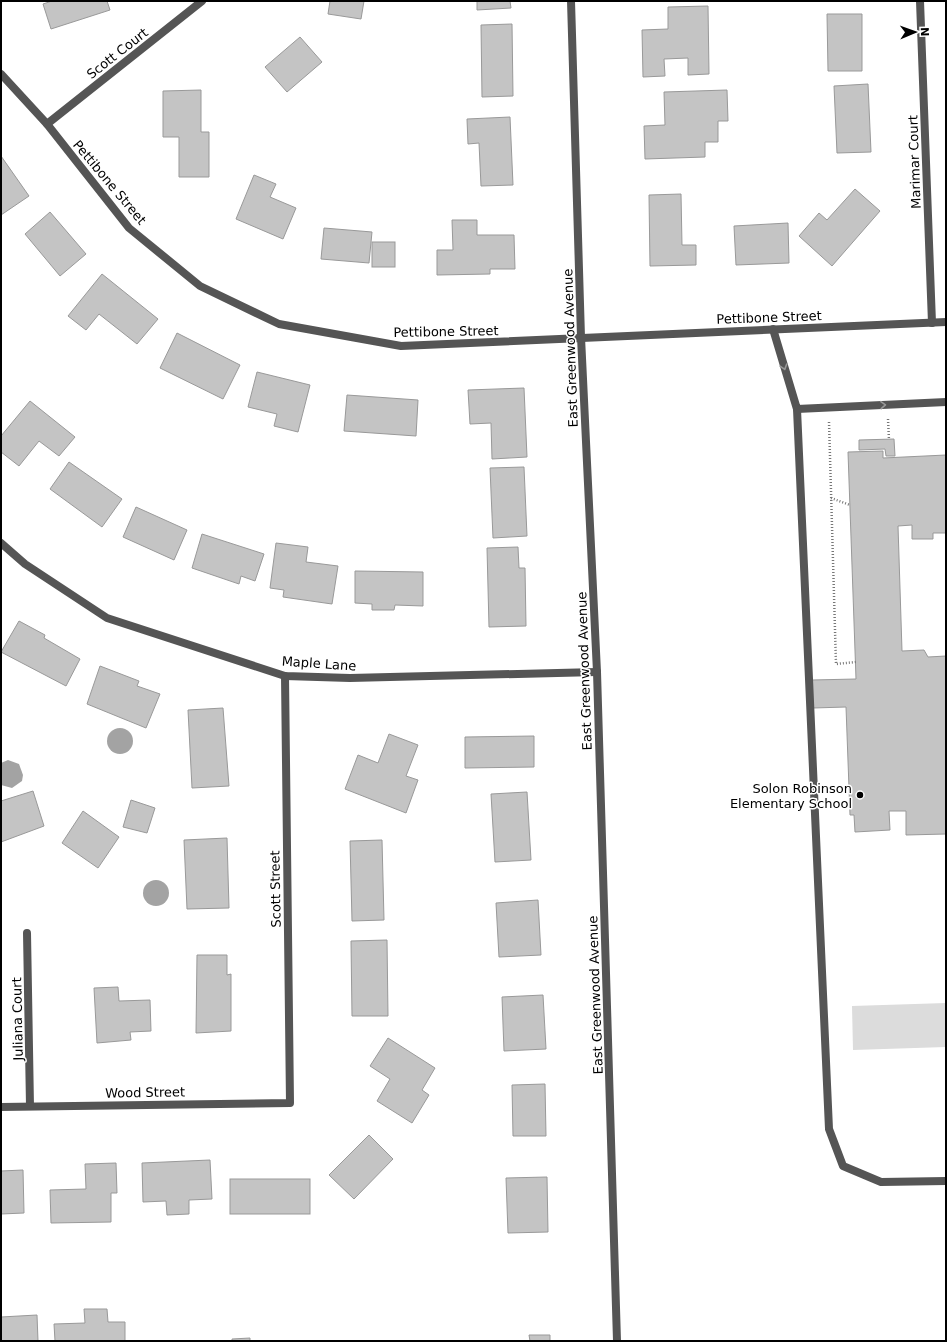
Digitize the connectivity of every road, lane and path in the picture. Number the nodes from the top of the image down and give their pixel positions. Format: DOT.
graph roads {
  1 [pos="202,1"];
  2 [pos="571,1"];
  3 [pos="920,1"];
  4 [pos="1,74"];
  5 [pos="47,124"];
  6 [pos="946,322"];
  7 [pos="932,323"];
  8 [pos="772,329"];
  9 [pos="581,337"];
  10 [pos="946,402"];
  11 [pos="828,408"];
  12 [pos="797,409"];
  13 [pos="831,498"];
  14 [pos="850,505"];
  15 [pos="1,543"];
  16 [pos="856,662"];
  17 [pos="597,672"];
  18 [pos="285,676"];
  19 [pos="27,933"];
  20 [pos="290,1103"];
  21 [pos="30,1106"];
  22 [pos="1,1107"];
  23 [pos="946,1181"];
  24 [pos="617,1341"];
  1 -- 5 [label="street, Scott Court"];
  2 -- 9 [label="street, East Greenwood Avenue"];
  3 -- 7 [label="street, Marimar Court"];
  4 -- 5 [label="street, Pettibone Street"];
  5 -- 9 [label="street, Pettibone Street"];
  6 -- 7 [label="street, Pettibone Street"];
  7 -- 8 [label="street, Pettibone Street"];
  8 -- 9 [label="street, Pettibone Street"];
  8 -- 12 [label="street, one-way"];
  9 -- 17 [label="street, East Greenwood Avenue"];
  11 -- 10 [label="street, one-way"];
  11 -- 12 [label="street"];
  11 -- 13 [label="path"];
  12 -- 23 [label="street"];
  13 -- 14 [label="path"];
  13 -- 16 [label="path"];
  15 -- 18 [label="street, Maple Lane"];
  17 -- 18 [label="street, Maple Lane"];
  17 -- 24 [label="street, East Greenwood Avenue"];
  18 -- 20 [label="street, Scott Street"];
  19 -- 21 [label="street, Juliana Court"];
  20 -- 21 [label="street, Wood Street"];
  21 -- 22 [label="street, Wood Street"];
}
